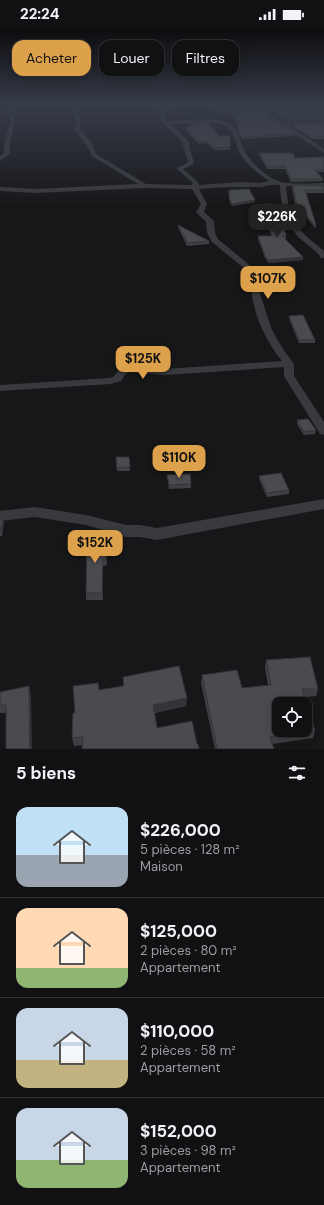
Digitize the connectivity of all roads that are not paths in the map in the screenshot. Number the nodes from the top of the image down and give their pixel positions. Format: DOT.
graph roads {
  1 [pos="8,139"];
  2 [pos="84,139"];
  3 [pos="182,139"];
  4 [pos="238,139"];
  5 [pos="305,139"];
  6 [pos="324,151"];
  7 [pos="0,159"];
  8 [pos="275,182"];
  9 [pos="283,184"];
  10 [pos="324,184"];
  11 [pos="145,186"];
  12 [pos="195,188"];
  13 [pos="0,189"];
  14 [pos="324,256"];
  15 [pos="289,364"];
  16 [pos="0,388"];
  17 [pos="324,431"];
  18 [pos="324,504"];
  19 [pos="0,516"];
  1 -- 7 [label="street"];
  2 -- 11 [label="street"];
  3 -- 12 [label="street"];
  4 -- 8 [label="street"];
  5 -- 6 [label="street"];
  8 -- 9 [label="street"];
  8 -- 12 [label="street"];
  9 -- 10 [label="street"];
  9 -- 14 [label="street"];
  11 -- 12 [label="street"];
  11 -- 13 [label="street"];
  12 -- 15 [label="street"];
  15 -- 16 [label="street"];
  15 -- 17 [label="street"];
  18 -- 19 [label="street"];
}
